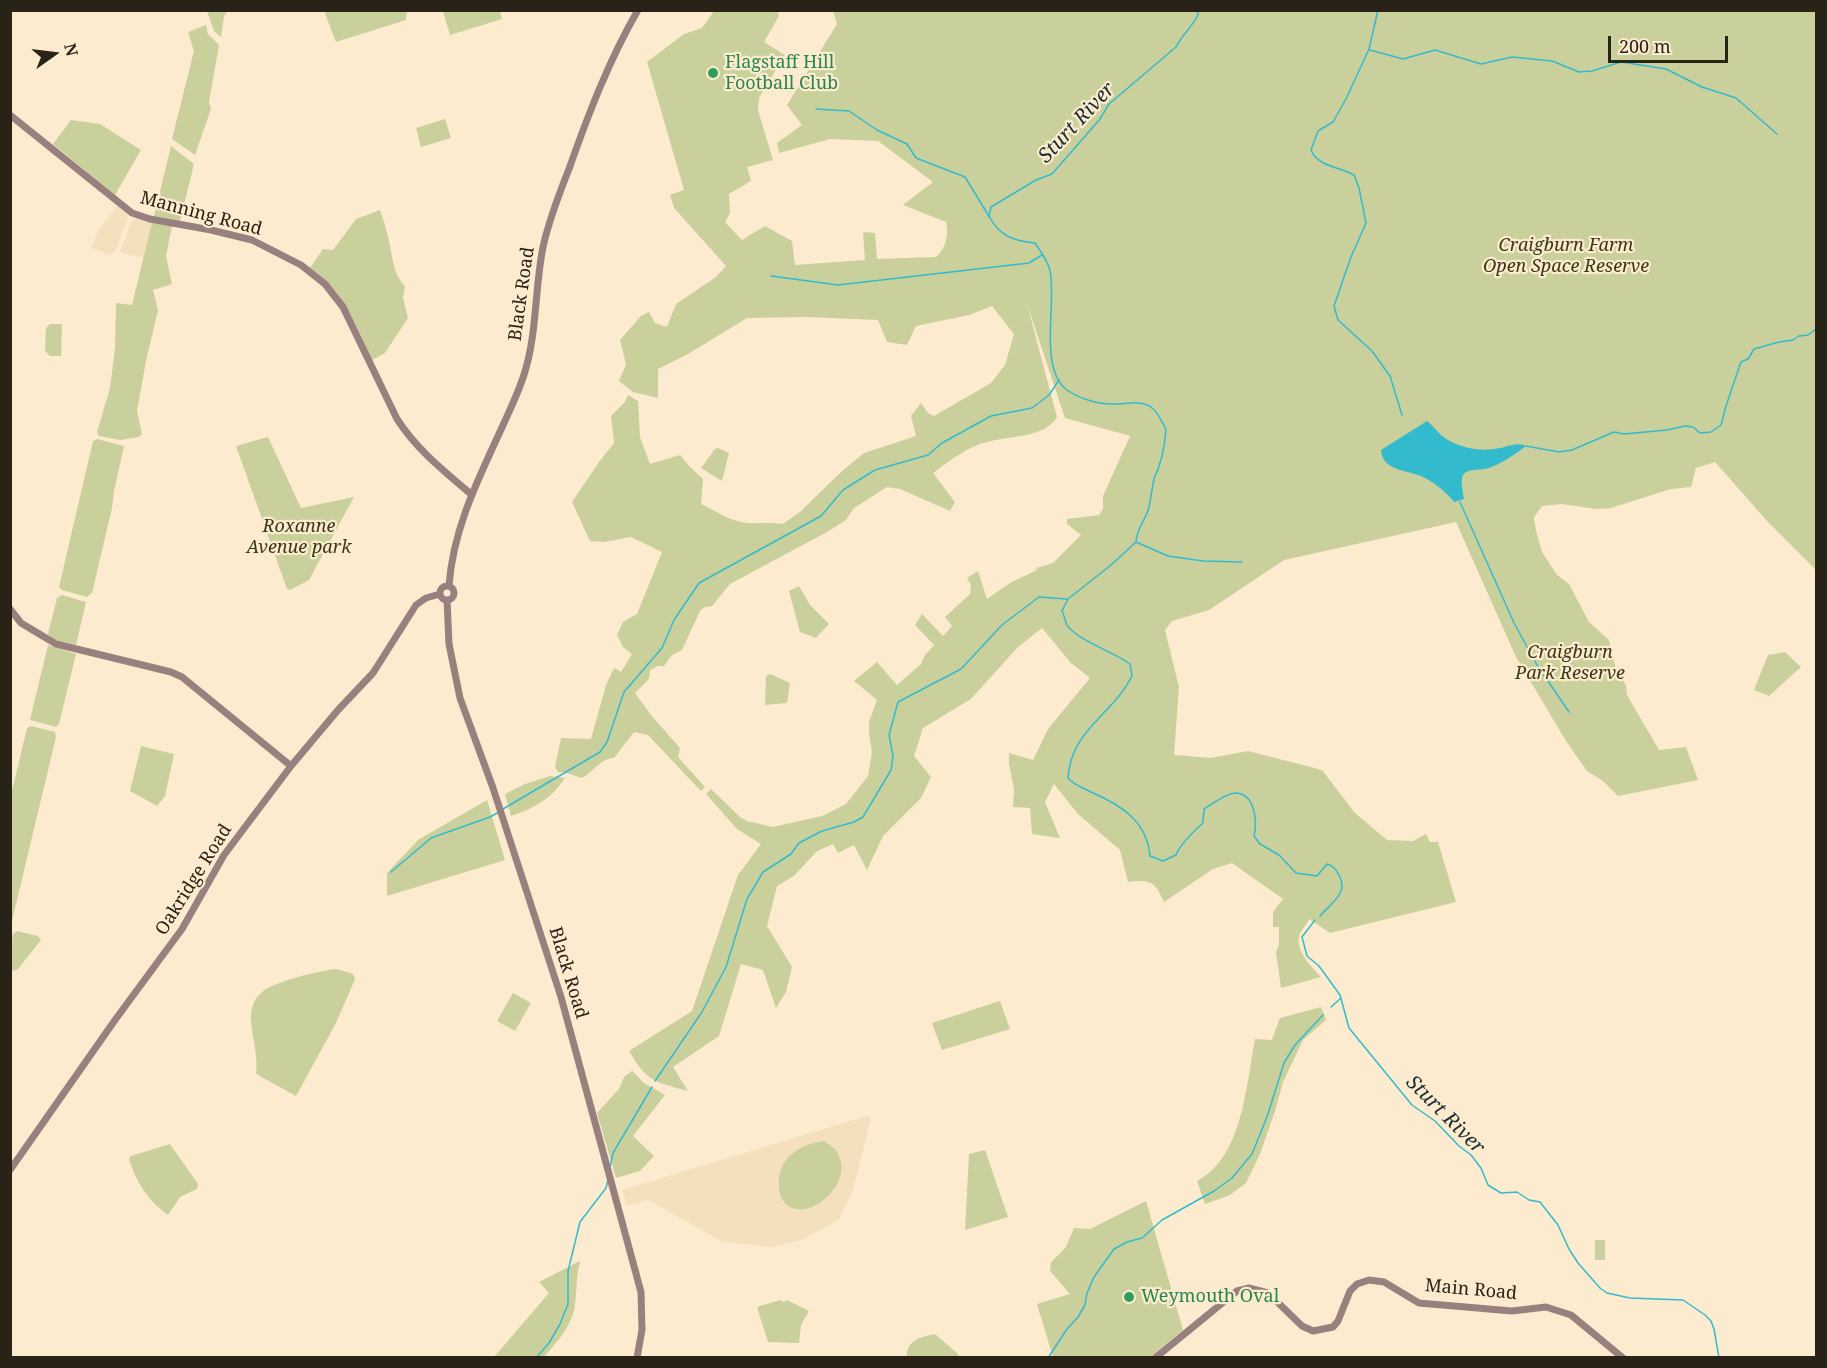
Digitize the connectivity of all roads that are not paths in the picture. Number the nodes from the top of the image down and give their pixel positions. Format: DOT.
graph roads {
  1 [pos="638,10"];
  2 [pos="10,115"];
  3 [pos="471,495"];
  4 [pos="449,586"];
  5 [pos="440,594"];
  6 [pos="447,600"];
  7 [pos="10,609"];
  8 [pos="291,766"];
  9 [pos="10,1170"];
  10 [pos="637,1358"];
  11 [pos="1155,1358"];
  12 [pos="1623,1358"];
  1 -- 3 [label="main road, Black Road"];
  2 -- 3 [label="main road, Manning Road"];
  3 -- 4 [label="main road, Black Road"];
  4 -- 5 [label="main road"];
  4 -- 6 [label="main road"];
  5 -- 6 [label="main road"];
  5 -- 8 [label="main road, Oakridge Road"];
  6 -- 10 [label="main road, Black Road"];
  7 -- 8 [label="main road"];
  8 -- 9 [label="main road, Oakridge Road"];
  11 -- 12 [label="main road, Main Road"];
}
